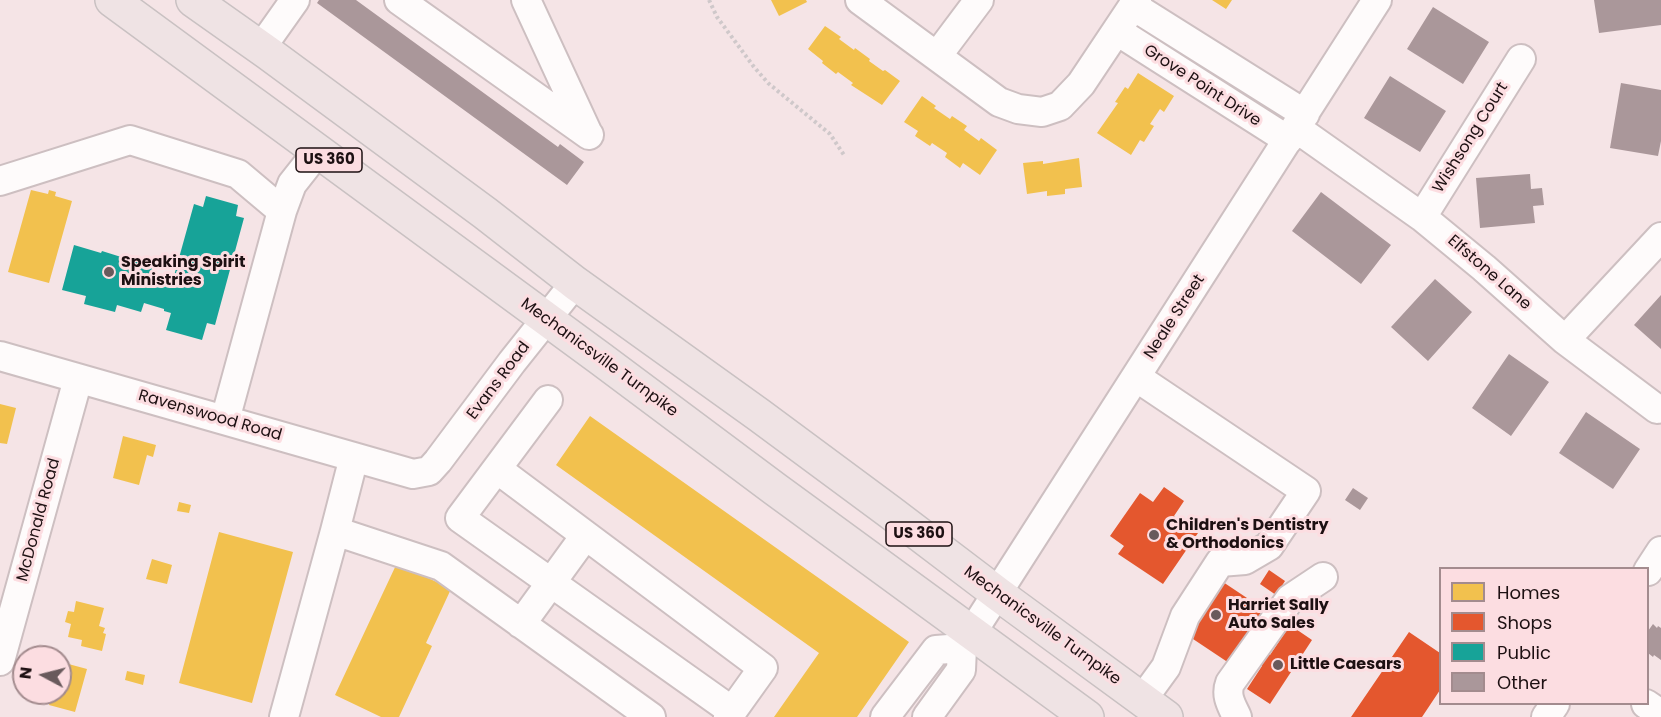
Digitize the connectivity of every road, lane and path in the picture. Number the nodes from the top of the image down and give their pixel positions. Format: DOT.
graph roads {
  1 [pos="112,0"];
  2 [pos="194,0"];
  3 [pos="295,0"];
  4 [pos="399,0"];
  5 [pos="526,0"];
  6 [pos="710,0"];
  7 [pos="860,0"];
  8 [pos="979,0"];
  9 [pos="1377,0"];
  10 [pos="1135,3"];
  11 [pos="1117,31"];
  12 [pos="261,48"];
  13 [pos="937,56"];
  14 [pos="1521,59"];
  15 [pos="1296,128"];
  16 [pos="318,152"];
  17 [pos="844,155"];
  18 [pos="0,181"];
  19 [pos="282,211"];
  20 [pos="1422,216"];
  21 [pos="1661,237"];
  22 [pos="575,283"];
  23 [pos="547,320"];
  24 [pos="1565,340"];
  25 [pos="0,356"];
  26 [pos="1136,377"];
  27 [pos="78,379"];
  28 [pos="548,400"];
  29 [pos="1657,409"];
  30 [pos="225,420"];
  31 [pos="354,457"];
  32 [pos="497,469"];
  33 [pos="419,473"];
  34 [pos="335,531"];
  35 [pos="585,536"];
  36 [pos="1661,551"];
  37 [pos="1649,568"];
  38 [pos="1323,577"];
  39 [pos="551,582"];
  40 [pos="998,594"];
  41 [pos="521,624"];
  42 [pos="967,641"];
  43 [pos="0,661"];
  44 [pos="1648,705"];
  45 [pos="1154,708"];
  46 [pos="637,713"];
  47 [pos="730,714"];
  48 [pos="1661,714"];
  49 [pos="284,717"];
  50 [pos="885,717"];
  51 [pos="927,717"];
  52 [pos="1086,717"];
  53 [pos="1237,717"];
  1 -- 16 [label="highway, Mechanicsville Turnpike / US 360"];
  2 -- 12 [label="highway, Mechanicsville Turnpike / US 360"];
  3 -- 12 [label="street"];
  4 -- 5 [label="street"];
  6 -- 17 [label="path"];
  7 -- 13 [label="street, Grove Point Drive"];
  8 -- 13 [label="street"];
  9 -- 15 [label="street, Neale Street"];
  10 -- 11 [label="street, Grove Point Drive"];
  10 -- 15 [label="street, Grove Point Drive"];
  11 -- 13 [label="street, Grove Point Drive"];
  11 -- 15 [label="street, Grove Point Drive"];
  12 -- 22 [label="highway, Mechanicsville Turnpike / US 360"];
  14 -- 20 [label="street, Wishsong Court"];
  15 -- 20 [label="street, Elfstone Lane"];
  15 -- 26 [label="street, Neale Street"];
  16 -- 19 [label="street"];
  16 -- 23 [label="highway, Mechanicsville Turnpike / US 360"];
  18 -- 19 [label="street"];
  19 -- 30 [label="street"];
  20 -- 24 [label="street, Elfstone Lane"];
  21 -- 24 [label="street"];
  22 -- 23 [label="street, Evans Road"];
  22 -- 40 [label="highway, Mechanicsville Turnpike / US 360"];
  23 -- 33 [label="street, Evans Road"];
  23 -- 42 [label="highway, Mechanicsville Turnpike / US 360"];
  24 -- 29 [label="street, Elfstone Lane"];
  25 -- 27 [label="street, Ravenswood Road"];
  26 -- 40 [label="street, Neale Street"];
  26 -- 45 [label="street"];
  27 -- 30 [label="street, Ravenswood Road"];
  27 -- 43 [label="street, McDonald Road"];
  28 -- 32 [label="street"];
  30 -- 31 [label="street, Ravenswood Road"];
  31 -- 33 [label="street, Ravenswood Road"];
  31 -- 34 [label="street"];
  32 -- 35 [label="street"];
  32 -- 39 [label="street"];
  34 -- 41 [label="street"];
  34 -- 49 [label="street"];
  35 -- 39 [label="street"];
  35 -- 47 [label="street"];
  36 -- 37 [label="street"];
  38 -- 53 [label="street"];
  39 -- 41 [label="street"];
  39 -- 47 [label="street"];
  40 -- 42 [label="street, Neale Street"];
  40 -- 45 [label="highway, Mechanicsville Turnpike / US 360"];
  41 -- 46 [label="street"];
  42 -- 50 [label="street"];
  42 -- 51 [label="street"];
  42 -- 52 [label="highway, Mechanicsville Turnpike / US 360"];
  44 -- 48 [label="street"];
}
